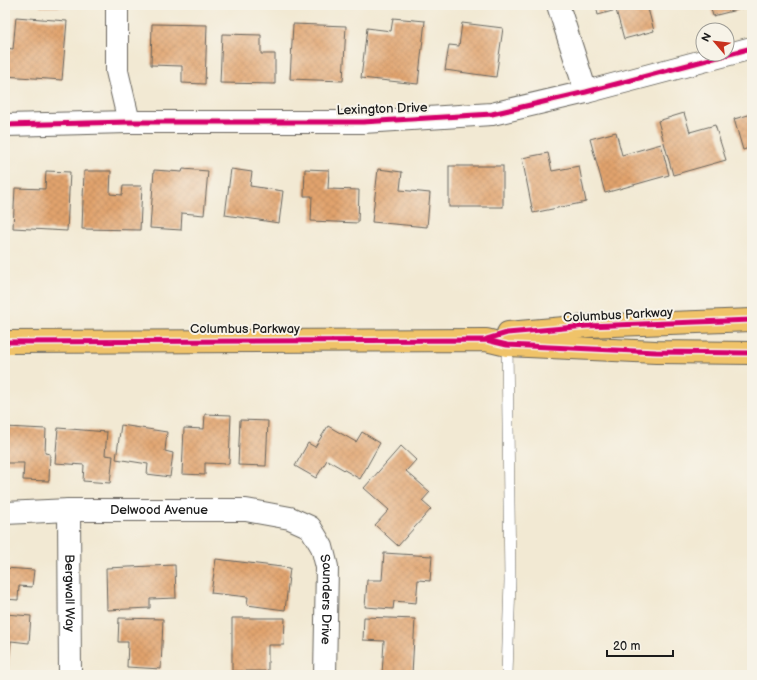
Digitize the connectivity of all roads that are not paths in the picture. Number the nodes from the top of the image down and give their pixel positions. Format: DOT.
graph roads {
  1 [pos="117,5"];
  2 [pos="558,5"];
  3 [pos="752,48"];
  4 [pos="586,92"];
  5 [pos="129,122"];
  6 [pos="5,125"];
  7 [pos="752,320"];
  8 [pos="5,342"];
  9 [pos="496,342"];
  10 [pos="752,353"];
  11 [pos="69,510"];
  12 [pos="5,513"];
  13 [pos="310,527"];
  14 [pos="70,675"];
  15 [pos="324,675"];
  16 [pos="507,675"];
  1 -- 5 [label="street"];
  2 -- 4 [label="street"];
  3 -- 4 [label="street, Lexington Drive"];
  4 -- 5 [label="street, Lexington Drive"];
  5 -- 6 [label="street, Lexington Drive"];
  7 -- 9 [label="main road, Columbus Parkway"];
  8 -- 9 [label="main road, Columbus Parkway"];
  9 -- 10 [label="main road, Columbus Parkway"];
  9 -- 16 [label="lane"];
  11 -- 12 [label="street, Delwood Avenue"];
  11 -- 13 [label="street, Delwood Avenue"];
  11 -- 14 [label="street, Bergwall Way"];
  13 -- 15 [label="street, Saunders Drive"];
}
